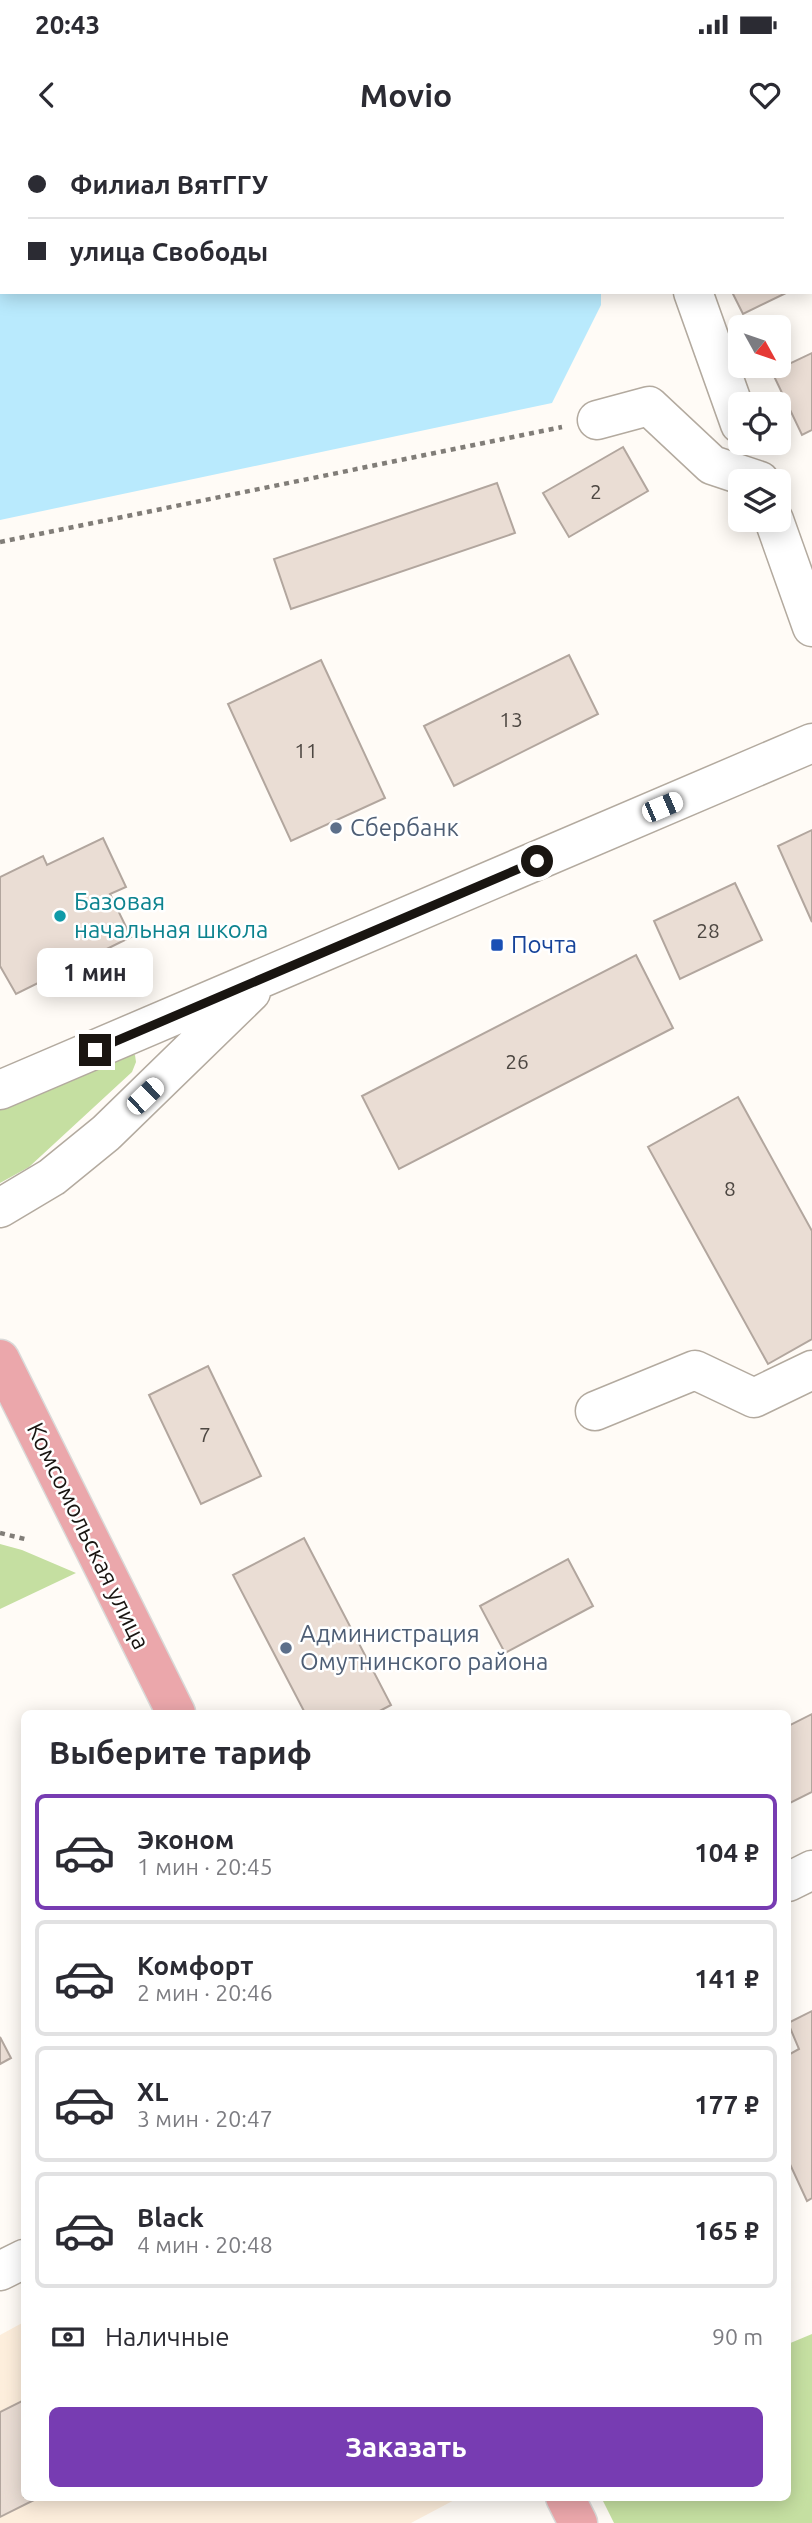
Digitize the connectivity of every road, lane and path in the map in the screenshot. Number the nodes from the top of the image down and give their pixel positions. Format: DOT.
graph roads {
  1 [pos="695,294"];
  2 [pos="729,392"];
  3 [pos="597,420"];
  4 [pos="728,470"];
  5 [pos="778,532"];
  6 [pos="0,542"];
  7 [pos="812,627"];
  8 [pos="812,743"];
  9 [pos="261,979"];
  10 [pos="0,1090"];
  11 [pos="0,1208"];
  12 [pos="0,1359"];
  13 [pos="812,1370"];
  14 [pos="595,1411"];
  15 [pos="0,1533"];
  16 [pos="29,1540"];
  17 [pos="175,1710"];
  18 [pos="812,1870"];
  19 [pos="791,1880"];
  20 [pos="21,2260"];
  21 [pos="0,2271"];
  22 [pos="567,2501"];
  23 [pos="578,2523"];
  1 -- 2 [label="street"];
  3 -- 4 [label="street"];
  3 -- 6 [label="path"];
  5 -- 7 [label="street"];
  8 -- 9 [label="street"];
  9 -- 10 [label="street"];
  9 -- 11 [label="street"];
  12 -- 17 [label="main road, Комсомольская улица"];
  13 -- 14 [label="street"];
  15 -- 16 [label="path"];
  18 -- 19 [label="street"];
  20 -- 21 [label="street"];
  22 -- 23 [label="main road"];
}
